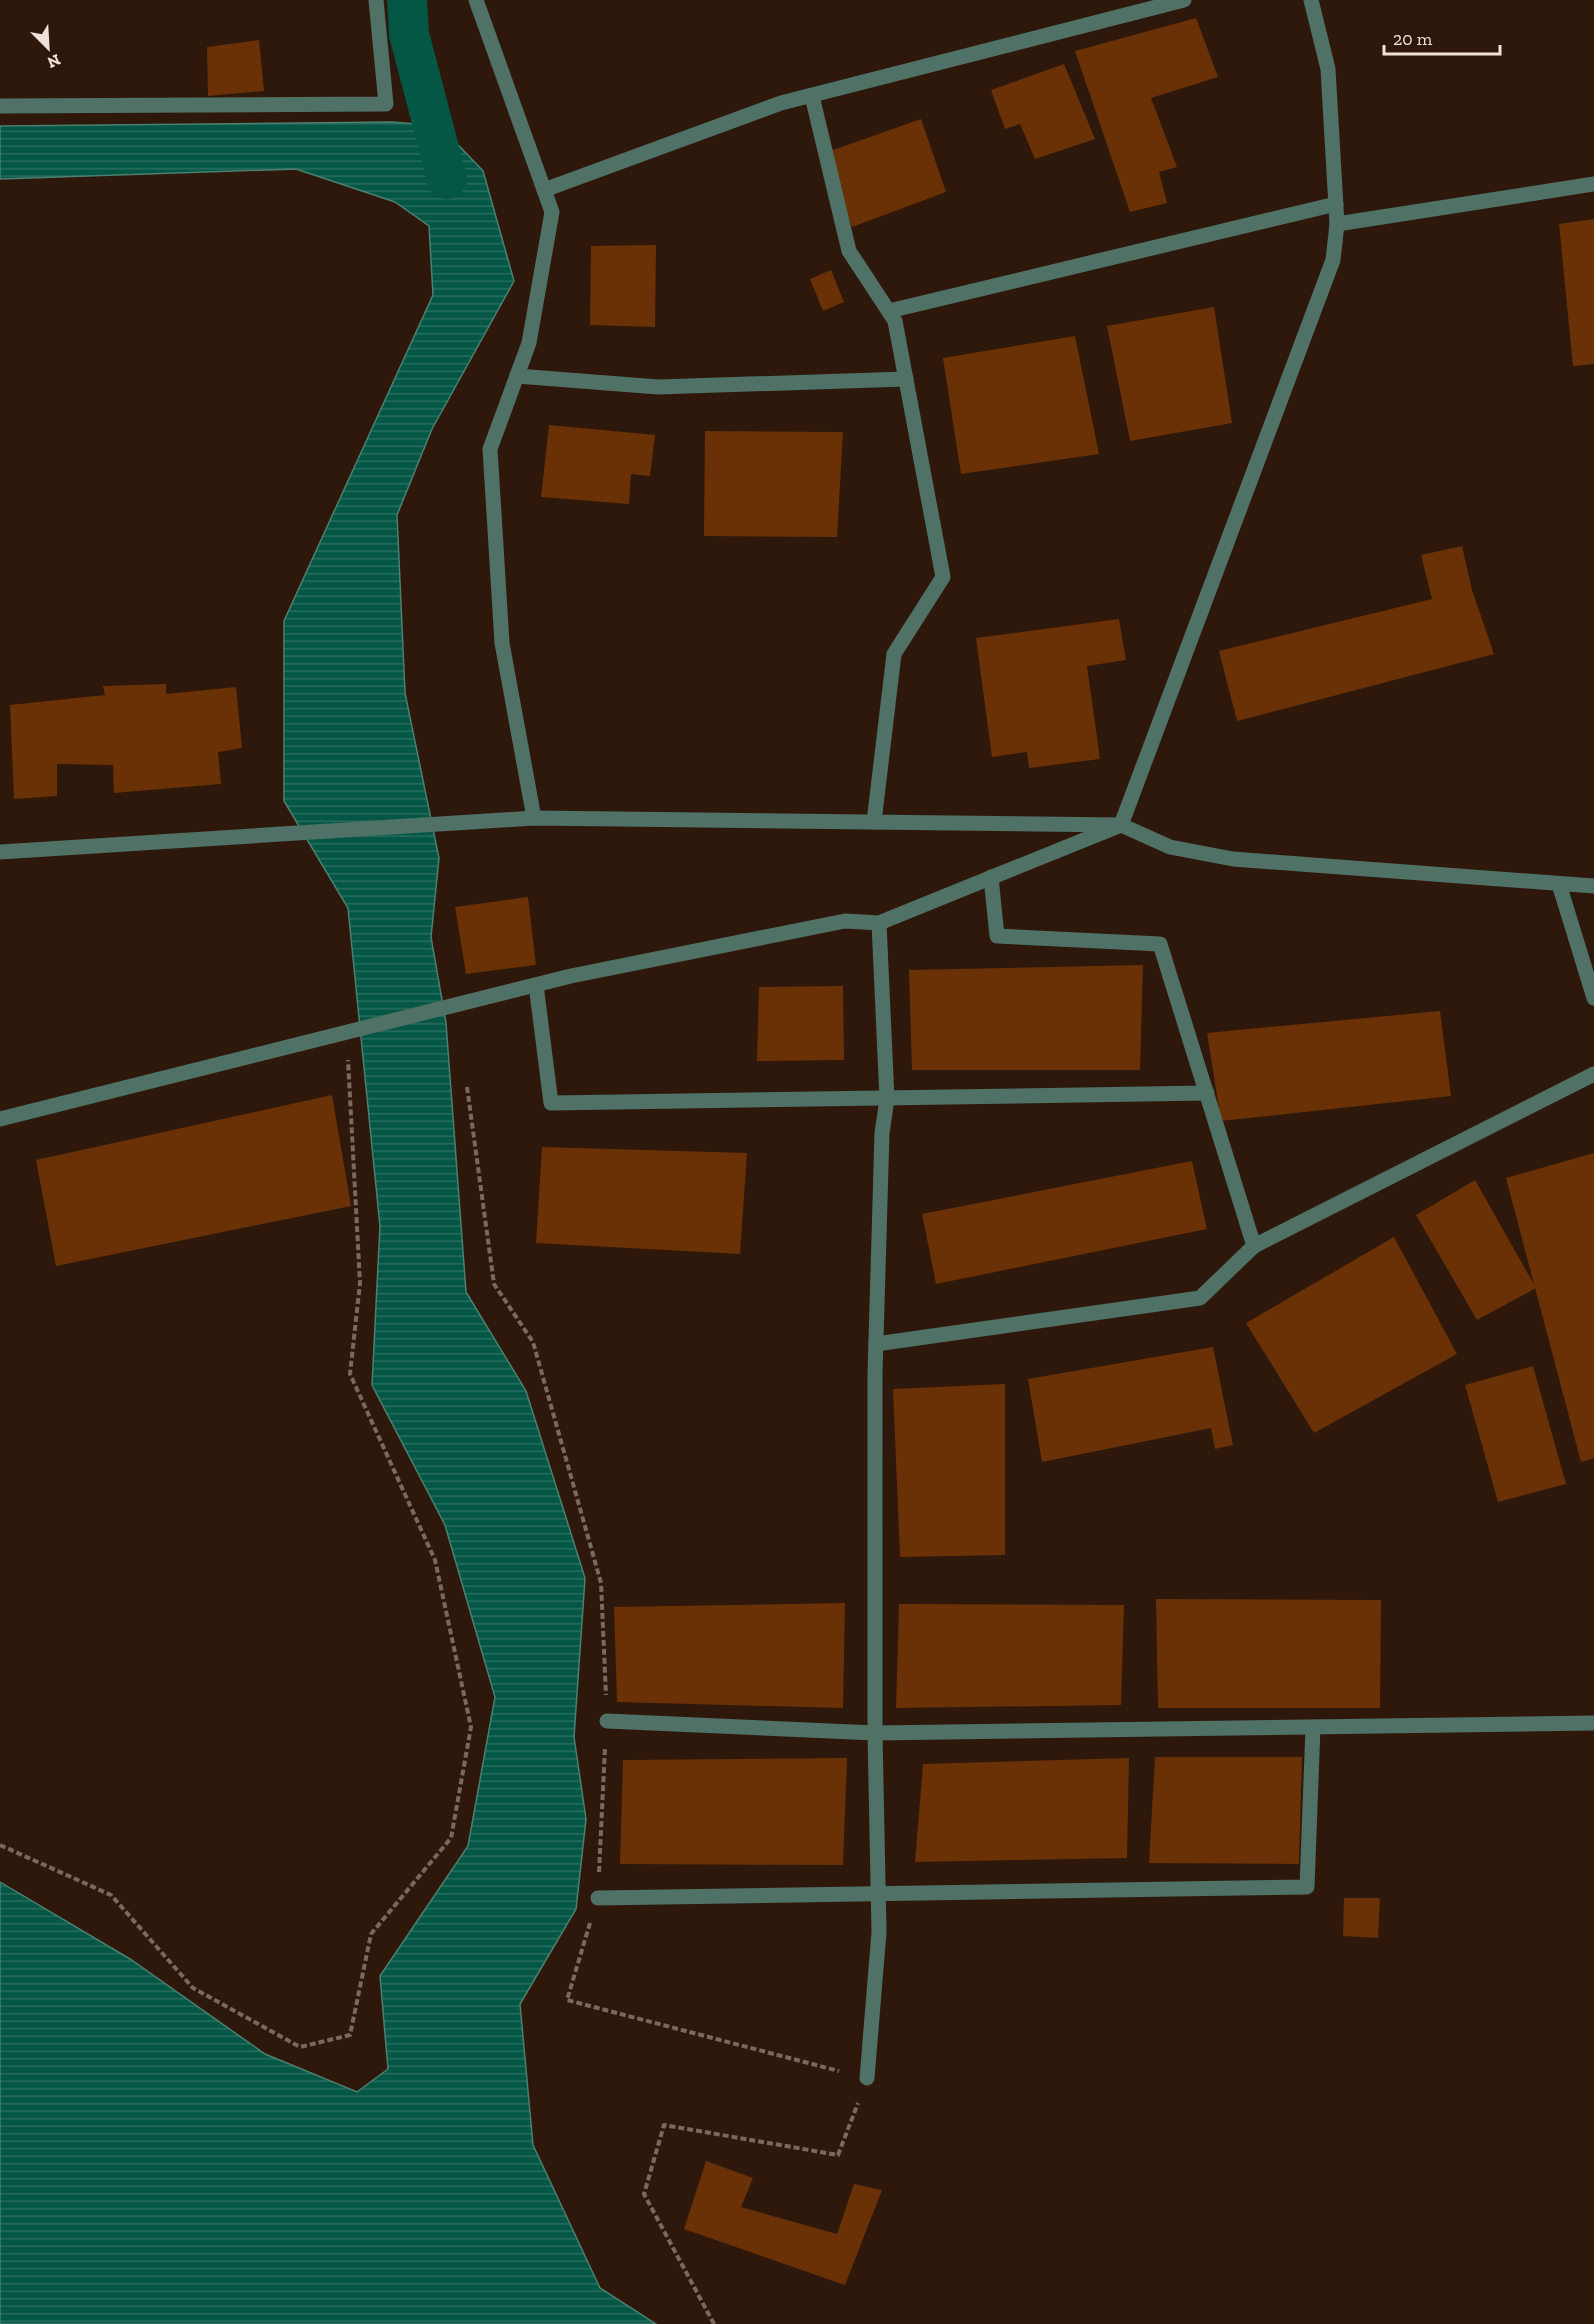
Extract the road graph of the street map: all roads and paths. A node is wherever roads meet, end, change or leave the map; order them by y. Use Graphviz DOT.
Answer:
graph roads {
  1 [pos="376,0"];
  2 [pos="476,0"];
  3 [pos="1184,0"];
  4 [pos="1311,0"];
  5 [pos="812,96"];
  6 [pos="0,106"];
  7 [pos="1594,184"];
  8 [pos="544,190"];
  9 [pos="1336,204"];
  10 [pos="1337,224"];
  11 [pos="889,311"];
  12 [pos="517,376"];
  13 [pos="906,379"];
  14 [pos="534,818"];
  15 [pos="874,822"];
  16 [pos="1121,825"];
  17 [pos="0,852"];
  18 [pos="991,877"];
  19 [pos="1560,884"];
  20 [pos="1594,886"];
  21 [pos="879,923"];
  22 [pos="536,985"];
  23 [pos="1594,998"];
  24 [pos="346,1032"];
  25 [pos="1594,1074"];
  26 [pos="467,1088"];
  27 [pos="1207,1093"];
  28 [pos="887,1099"];
  29 [pos="0,1119"];
  30 [pos="1254,1246"];
  31 [pos="876,1344"];
  32 [pos="607,1721"];
  33 [pos="1594,1723"];
  34 [pos="1313,1727"];
  35 [pos="875,1733"];
  36 [pos="0,1845"];
  37 [pos="878,1895"];
  38 [pos="598,1898"];
  39 [pos="867,2078"];
  40 [pos="714,2324"];
  1 -- 6 [label="street"];
  2 -- 8 [label="street"];
  3 -- 5 [label="street"];
  4 -- 9 [label="street"];
  5 -- 8 [label="street"];
  5 -- 11 [label="street"];
  7 -- 10 [label="street"];
  8 -- 12 [label="street"];
  9 -- 10 [label="street"];
  9 -- 11 [label="street"];
  10 -- 16 [label="street"];
  11 -- 13 [label="street"];
  12 -- 13 [label="street"];
  12 -- 14 [label="street"];
  13 -- 15 [label="street"];
  14 -- 15 [label="street"];
  14 -- 17 [label="street"];
  15 -- 16 [label="street"];
  16 -- 18 [label="street"];
  16 -- 19 [label="street"];
  18 -- 21 [label="street"];
  18 -- 27 [label="street"];
  19 -- 20 [label="street"];
  19 -- 23 [label="street"];
  21 -- 22 [label="street"];
  21 -- 28 [label="street"];
  22 -- 24 [label="street"];
  22 -- 28 [label="street"];
  24 -- 29 [label="street"];
  24 -- 36 [label="path"];
  25 -- 30 [label="street"];
  26 -- 32 [label="path"];
  27 -- 28 [label="street"];
  27 -- 30 [label="street"];
  28 -- 31 [label="street"];
  30 -- 31 [label="street"];
  31 -- 35 [label="street"];
  32 -- 35 [label="street"];
  32 -- 38 [label="path"];
  33 -- 34 [label="street"];
  34 -- 35 [label="street"];
  34 -- 37 [label="street"];
  35 -- 37 [label="street"];
  37 -- 38 [label="street"];
  37 -- 39 [label="street"];
  38 -- 39 [label="path"];
  39 -- 40 [label="path"];
}
